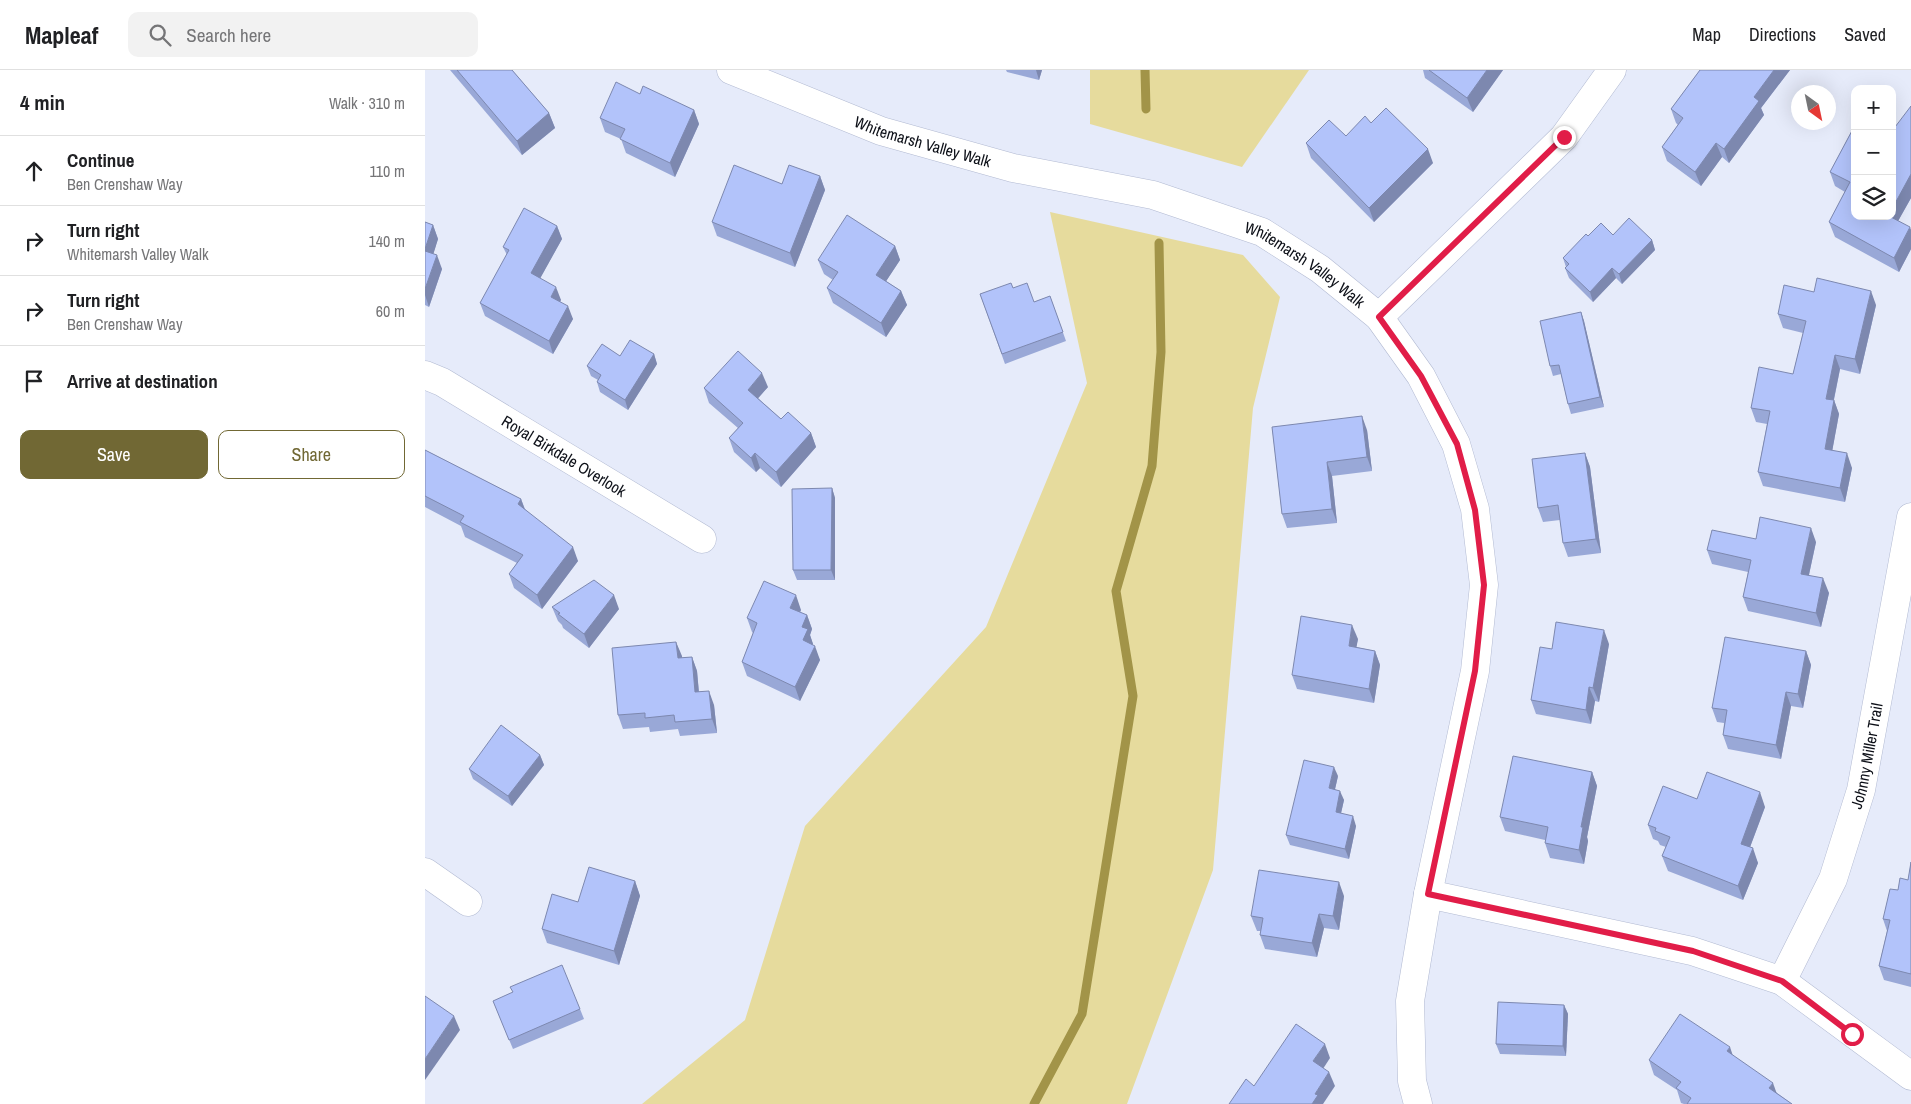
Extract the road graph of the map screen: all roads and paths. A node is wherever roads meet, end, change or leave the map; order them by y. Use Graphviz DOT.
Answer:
graph roads {
  1 [pos="731,70"];
  2 [pos="1612,70"];
  3 [pos="1379,317"];
  4 [pos="425,375"];
  5 [pos="1911,517"];
  6 [pos="702,538"];
  7 [pos="425,872"];
  8 [pos="1428,894"];
  9 [pos="468,902"];
  10 [pos="1782,981"];
  11 [pos="1911,1076"];
  12 [pos="1418,1104"];
  1 -- 3 [label="street, Whitemarsh Valley Walk"];
  2 -- 3 [label="street"];
  3 -- 8 [label="street, Whitemarsh Valley Walk"];
  4 -- 6 [label="street, Royal Birkdale Overlook"];
  5 -- 10 [label="street, Johnny Miller Trail"];
  7 -- 9 [label="street"];
  8 -- 10 [label="street"];
  8 -- 12 [label="street, Whitemarsh Valley Walk"];
  10 -- 11 [label="street"];
}
